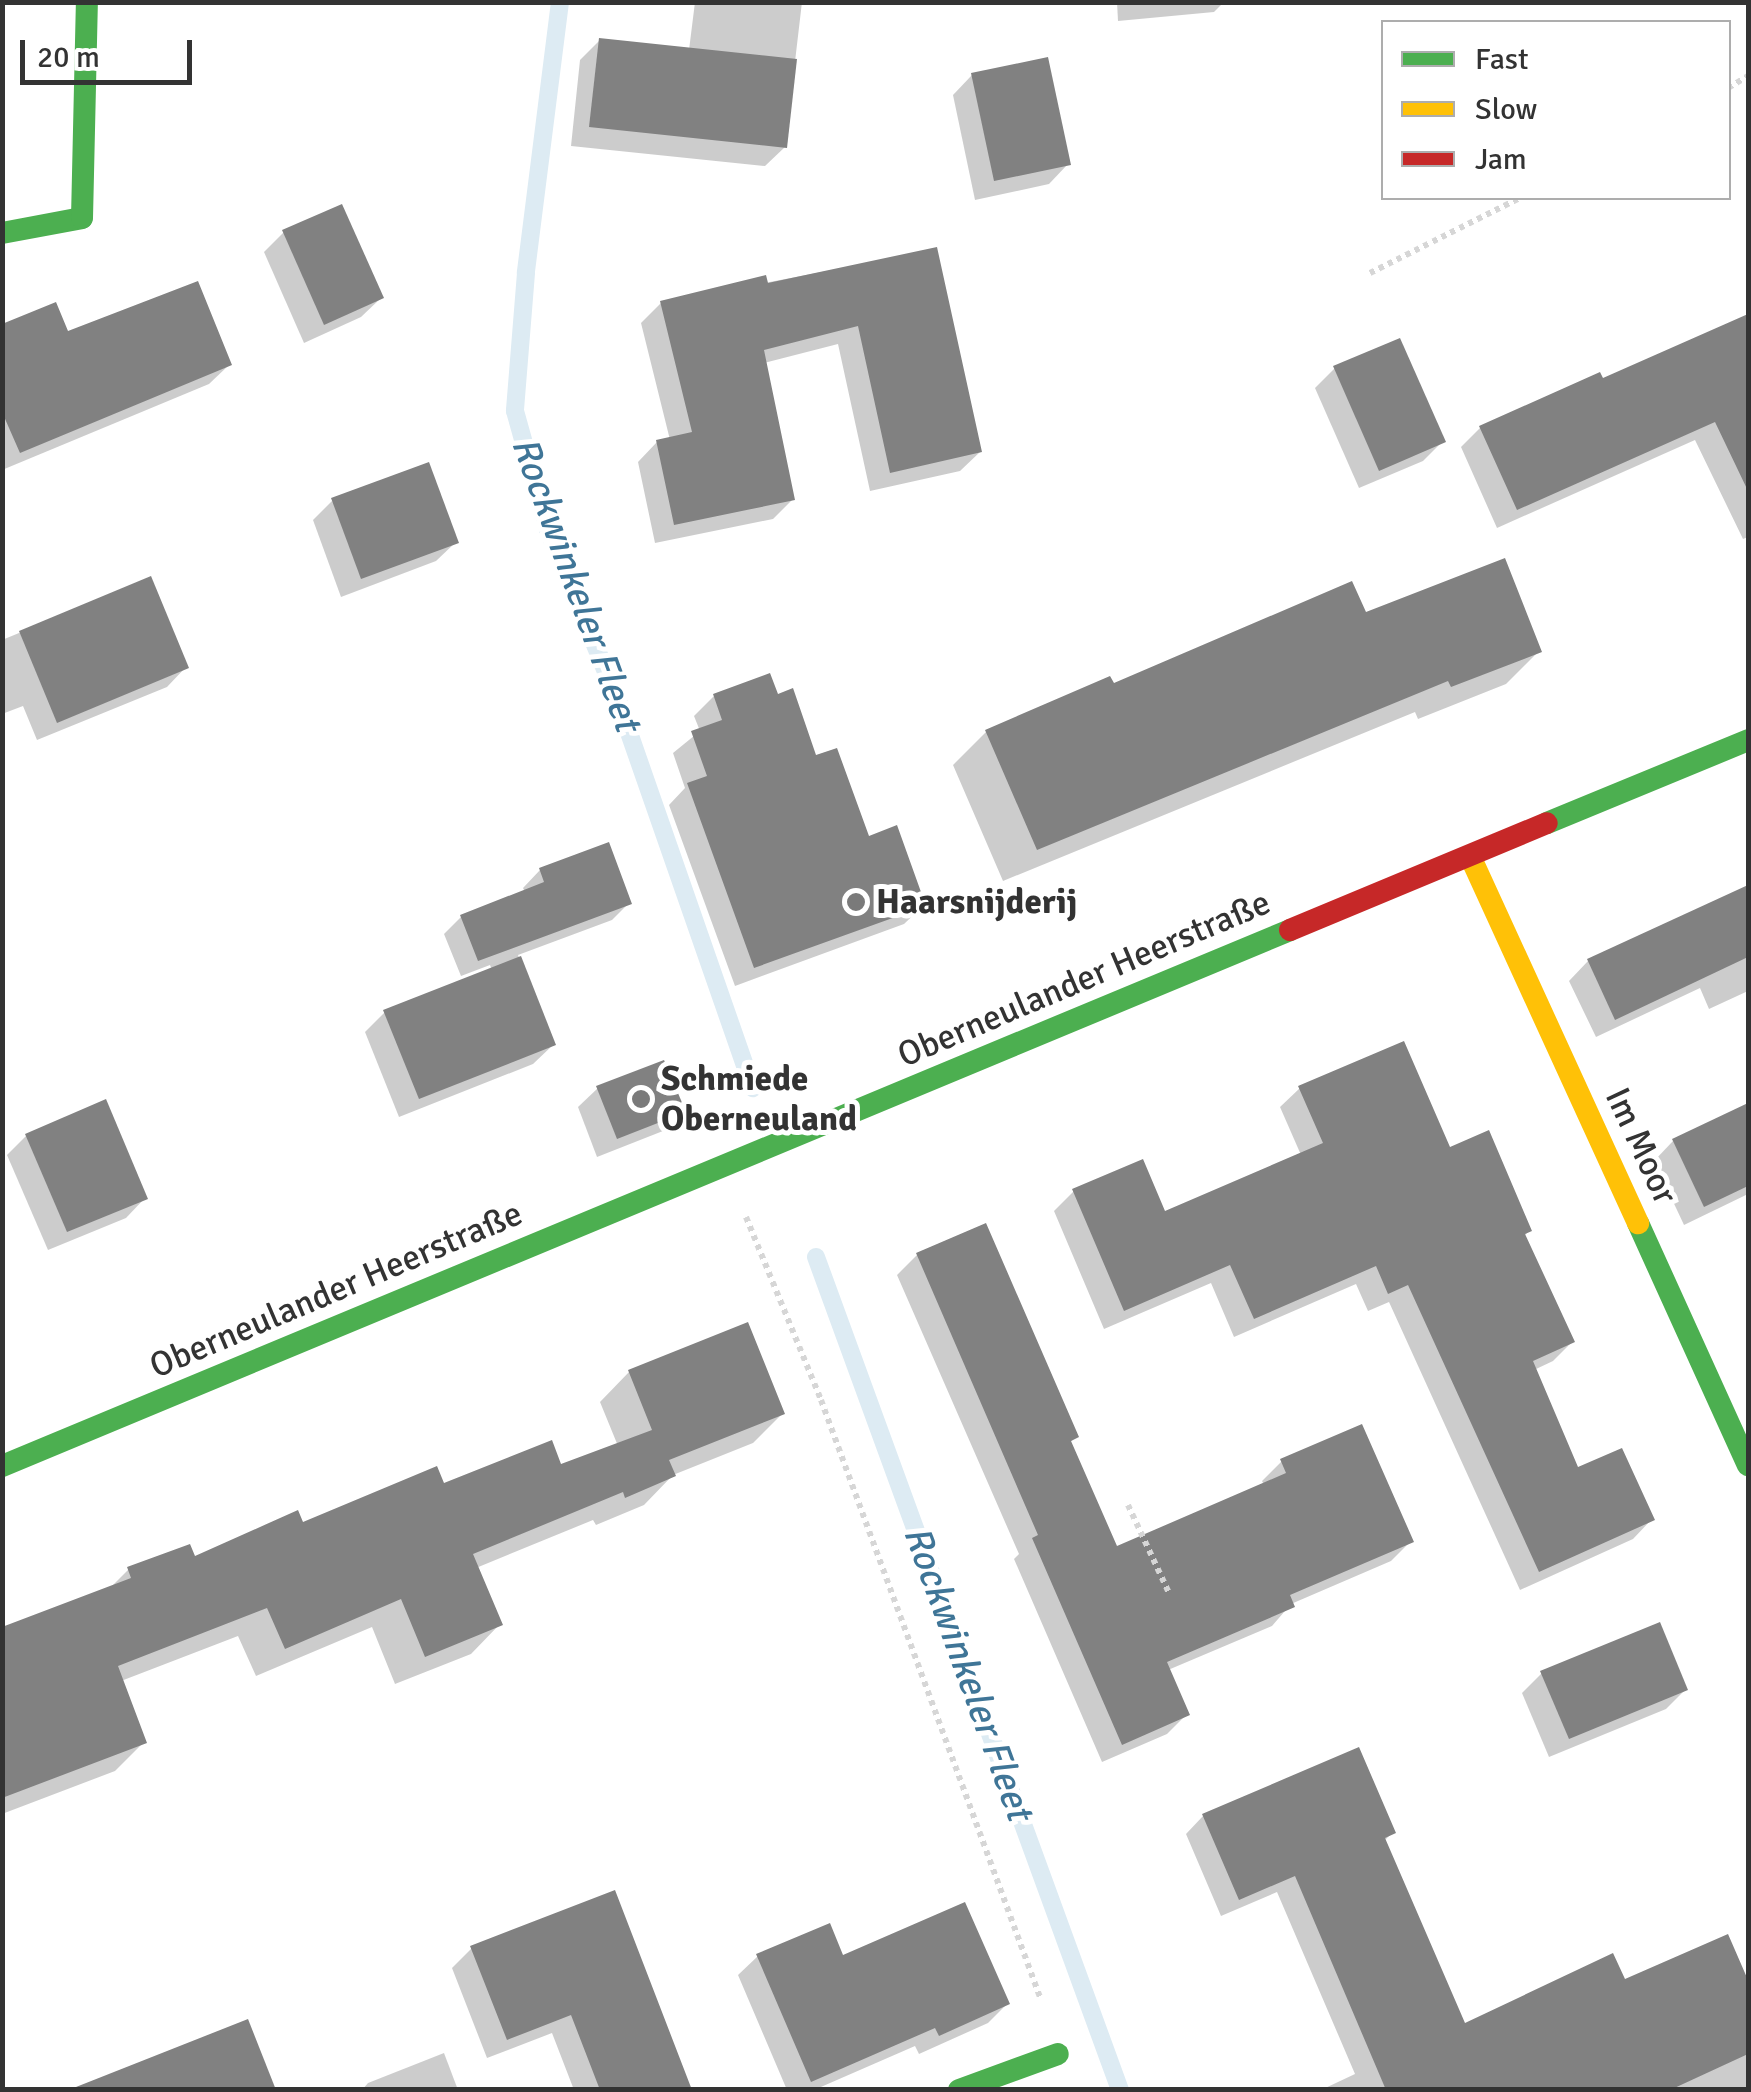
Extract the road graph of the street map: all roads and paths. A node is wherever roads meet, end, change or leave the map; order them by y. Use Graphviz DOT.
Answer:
graph roads {
  1 [pos="88,2"];
  2 [pos="1516,200"];
  3 [pos="2,232"];
  4 [pos="1370,274"];
  5 [pos="1748,740"];
  6 [pos="1470,856"];
  7 [pos="725,1166"];
  8 [pos="1748,1465"];
  9 [pos="2,1466"];
  10 [pos="1128,1505"];
  11 [pos="1168,1593"];
  12 [pos="1058,2054"];
  13 [pos="960,2090"];
  1 -- 3 [label="street"];
  2 -- 4 [label="path"];
  5 -- 6 [label="street, Oberneulander Heerstraße"];
  6 -- 7 [label="street, Oberneulander Heerstraße"];
  6 -- 8 [label="street, Im Moor"];
  7 -- 9 [label="street, Oberneulander Heerstraße"];
  7 -- 12 [label="path"];
  10 -- 11 [label="path"];
  12 -- 13 [label="street"];
}
